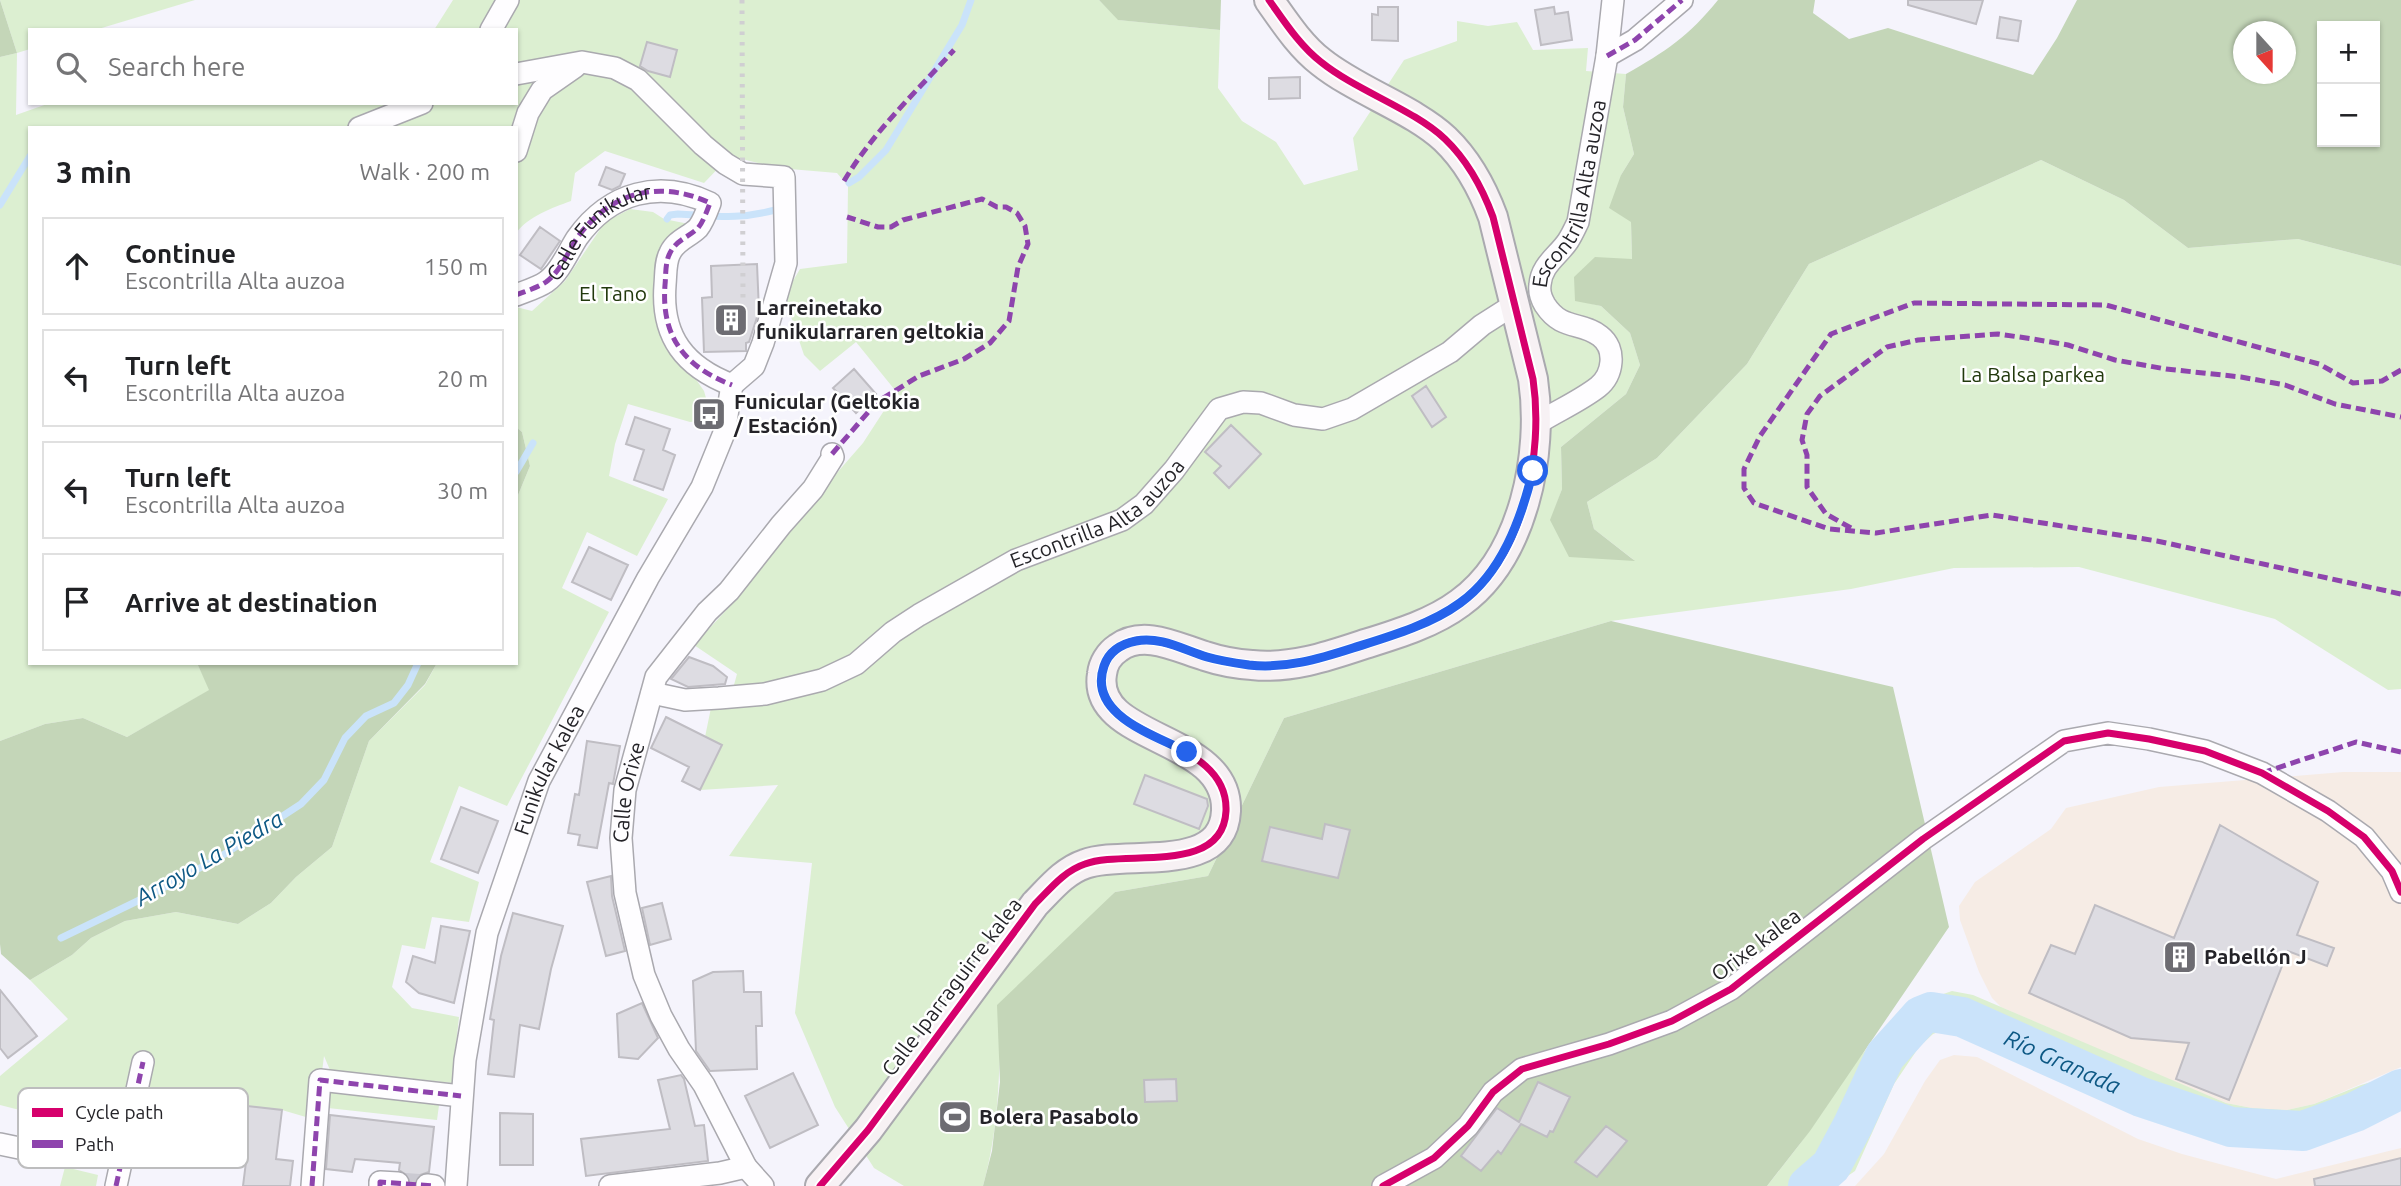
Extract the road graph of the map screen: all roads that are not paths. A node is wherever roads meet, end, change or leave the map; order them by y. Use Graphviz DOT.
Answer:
graph roads {
  1 [pos="508,0"];
  2 [pos="1269,0"];
  3 [pos="1613,0"];
  4 [pos="1682,0"];
  5 [pos="492,28"];
  6 [pos="1606,56"];
  7 [pos="582,62"];
  8 [pos="518,74"];
  9 [pos="417,105"];
  10 [pos="364,126"];
  11 [pos="518,145"];
  12 [pos="518,294"];
  13 [pos="1515,304"];
  14 [pos="732,385"];
  15 [pos="1538,423"];
  16 [pos="832,454"];
  17 [pos="652,693"];
  18 [pos="1198,760"];
  19 [pos="2401,892"];
  20 [pos="144,1062"];
  21 [pos="138,1088"];
  22 [pos="461,1096"];
  23 [pos="0,1144"];
  24 [pos="18,1148"];
  25 [pos="746,1167"];
  26 [pos="120,1168"];
  27 [pos="116,1186"];
  28 [pos="312,1186"];
  29 [pos="456,1186"];
  30 [pos="610,1186"];
  31 [pos="763,1186"];
  32 [pos="820,1186"];
  33 [pos="1383,1186"];
  1 -- 5 [label="street"];
  2 -- 13 [label="street, Escontrilla Alta auzoa"];
  3 -- 6 [label="street, Escontrilla Alta auzoa"];
  4 -- 6 [label="street"];
  6 -- 15 [label="street, Escontrilla Alta auzoa"];
  7 -- 8 [label="street"];
  7 -- 11 [label="street"];
  7 -- 14 [label="street"];
  9 -- 10 [label="street"];
  12 -- 14 [label="street, Calle Funikular"];
  13 -- 15 [label="street, Escontrilla Alta auzoa"];
  13 -- 17 [label="street, Escontrilla Alta auzoa"];
  14 -- 22 [label="street, Funikular kalea"];
  15 -- 18 [label="street, Escontrilla Alta auzoa"];
  16 -- 17 [label="street, Calle Orixe"];
  17 -- 25 [label="street, Calle Orixe"];
  18 -- 32 [label="street, Calle Iparraguirre kalea"];
  19 -- 33 [label="street, Orixe kalea"];
  20 -- 21 [label="street"];
  22 -- 28 [label="street"];
  22 -- 29 [label="street, Funikular kalea"];
  23 -- 24 [label="street"];
  25 -- 30 [label="street"];
  25 -- 31 [label="street"];
  26 -- 27 [label="street"];
}
